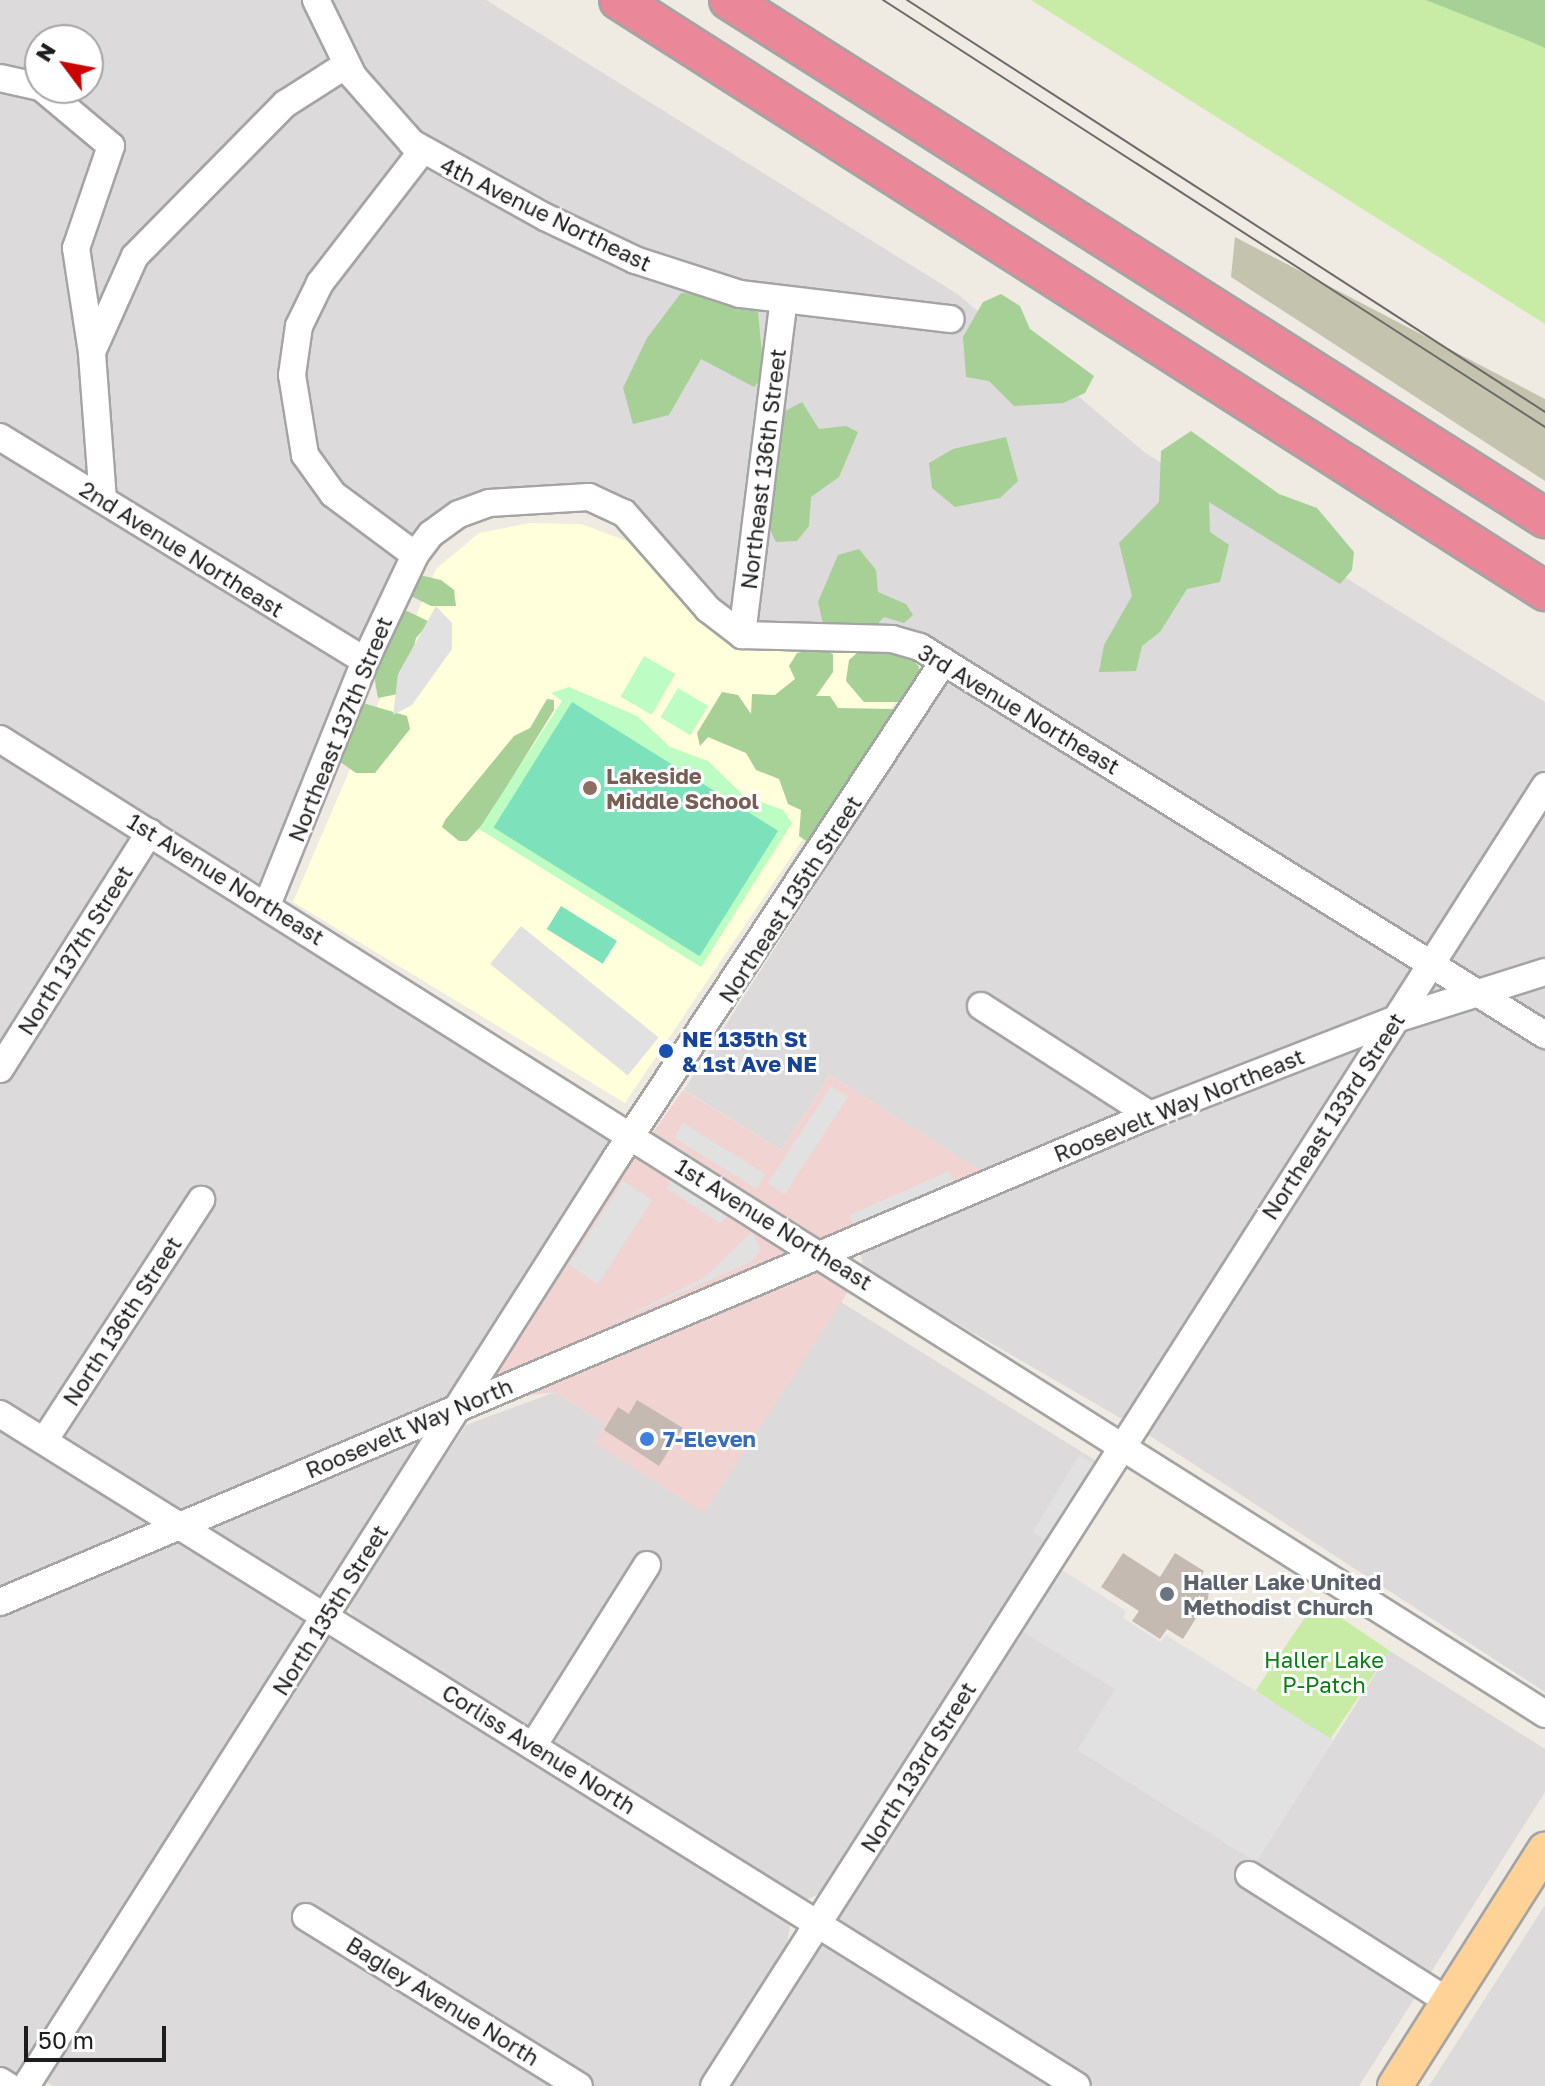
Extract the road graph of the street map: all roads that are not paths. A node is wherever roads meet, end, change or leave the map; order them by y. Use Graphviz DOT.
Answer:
graph roads {
  1 [pos="316,0"];
  2 [pos="619,0"];
  3 [pos="729,0"];
  4 [pos="346,65"];
  5 [pos="0,78"];
  6 [pos="24,83"];
  7 [pos="61,104"];
  8 [pos="422,151"];
  9 [pos="783,304"];
  10 [pos="951,319"];
  11 [pos="92,352"];
  12 [pos="0,437"];
  13 [pos="103,500"];
  14 [pos="1545,518"];
  15 [pos="415,555"];
  16 [pos="1545,591"];
  17 [pos="742,635"];
  18 [pos="365,661"];
  19 [pos="944,661"];
  20 [pos="0,739"];
  21 [pos="1545,786"];
  22 [pos="150,832"];
  23 [pos="267,905"];
  24 [pos="1429,965"];
  25 [pos="1545,972"];
  26 [pos="1474,992"];
  27 [pos="981,1006"];
  28 [pos="1396,1019"];
  29 [pos="1545,1035"];
  30 [pos="0,1069"];
  31 [pos="1150,1115"];
  32 [pos="633,1135"];
  33 [pos="201,1200"];
  34 [pos="819,1254"];
  35 [pos="459,1405"];
  36 [pos="0,1414"];
  37 [pos="44,1441"];
  38 [pos="1119,1445"];
  39 [pos="184,1525"];
  40 [pos="647,1565"];
  41 [pos="0,1602"];
  42 [pos="327,1616"];
  43 [pos="1545,1714"];
  44 [pos="533,1746"];
  45 [pos="1545,1850"];
  46 [pos="1249,1875"];
  47 [pos="306,1917"];
  48 [pos="819,1925"];
  49 [pos="1449,2002"];
  50 [pos="0,2081"];
  51 [pos="8,2086"];
  52 [pos="26,2086"];
  53 [pos="579,2086"];
  54 [pos="714,2086"];
  55 [pos="1077,2086"];
  56 [pos="1395,2086"];
  1 -- 4 [label="street, 4th Avenue Northeast"];
  2 -- 16 [label="highway"];
  3 -- 14 [label="highway"];
  4 -- 8 [label="street, 4th Avenue Northeast"];
  4 -- 11 [label="street"];
  5 -- 6 [label="street"];
  7 -- 11 [label="street"];
  8 -- 9 [label="street, 4th Avenue Northeast"];
  8 -- 15 [label="street"];
  9 -- 10 [label="street, 4th Avenue Northeast"];
  9 -- 17 [label="street, Northeast 136th Street"];
  11 -- 13 [label="street"];
  12 -- 13 [label="street, 2nd Avenue Northeast"];
  13 -- 18 [label="street, 2nd Avenue Northeast"];
  15 -- 17 [label="street"];
  15 -- 18 [label="street, Northeast 137th Street"];
  17 -- 19 [label="street, 3rd Avenue Northeast"];
  18 -- 23 [label="street, Northeast 137th Street"];
  19 -- 24 [label="street, 3rd Avenue Northeast"];
  19 -- 32 [label="street, Northeast 135th Street"];
  20 -- 22 [label="street, 1st Avenue Northeast"];
  21 -- 24 [label="street, Northeast 133rd Street"];
  22 -- 23 [label="street, 1st Avenue Northeast"];
  22 -- 30 [label="street, North 137th Street"];
  23 -- 32 [label="street, 1st Avenue Northeast"];
  24 -- 26 [label="street, 3rd Avenue Northeast"];
  24 -- 28 [label="street, Northeast 133rd Street"];
  25 -- 26 [label="street, Roosevelt Way Northeast"];
  26 -- 28 [label="street, Roosevelt Way Northeast"];
  26 -- 29 [label="street, 3rd Avenue Northeast"];
  27 -- 31 [label="street"];
  28 -- 31 [label="street, Roosevelt Way Northeast"];
  28 -- 38 [label="street, Northeast 133rd Street"];
  31 -- 34 [label="street, Roosevelt Way Northeast"];
  32 -- 34 [label="street, 1st Avenue Northeast"];
  32 -- 35 [label="street, North 135th Street"];
  33 -- 37 [label="street, North 136th Street"];
  34 -- 35 [label="street, Roosevelt Way North"];
  34 -- 38 [label="street, 1st Avenue Northeast"];
  35 -- 39 [label="street, Roosevelt Way North"];
  35 -- 42 [label="street, North 135th Street"];
  36 -- 37 [label="street, Corliss Avenue North"];
  37 -- 39 [label="street, Corliss Avenue North"];
  38 -- 43 [label="street, 1st Avenue Northeast"];
  38 -- 48 [label="street, North 133rd Street"];
  39 -- 41 [label="street, Roosevelt Way North"];
  39 -- 42 [label="street, Corliss Avenue North"];
  40 -- 44 [label="street"];
  42 -- 44 [label="street, Corliss Avenue North"];
  42 -- 52 [label="street, North 135th Street"];
  44 -- 48 [label="street, Corliss Avenue North"];
  45 -- 49 [label="main road"];
  46 -- 49 [label="street"];
  47 -- 53 [label="street, Bagley Avenue North"];
  48 -- 54 [label="street, North 133rd Street"];
  48 -- 55 [label="street, Corliss Avenue North"];
  49 -- 56 [label="main road"];
  50 -- 51 [label="street"];
}
